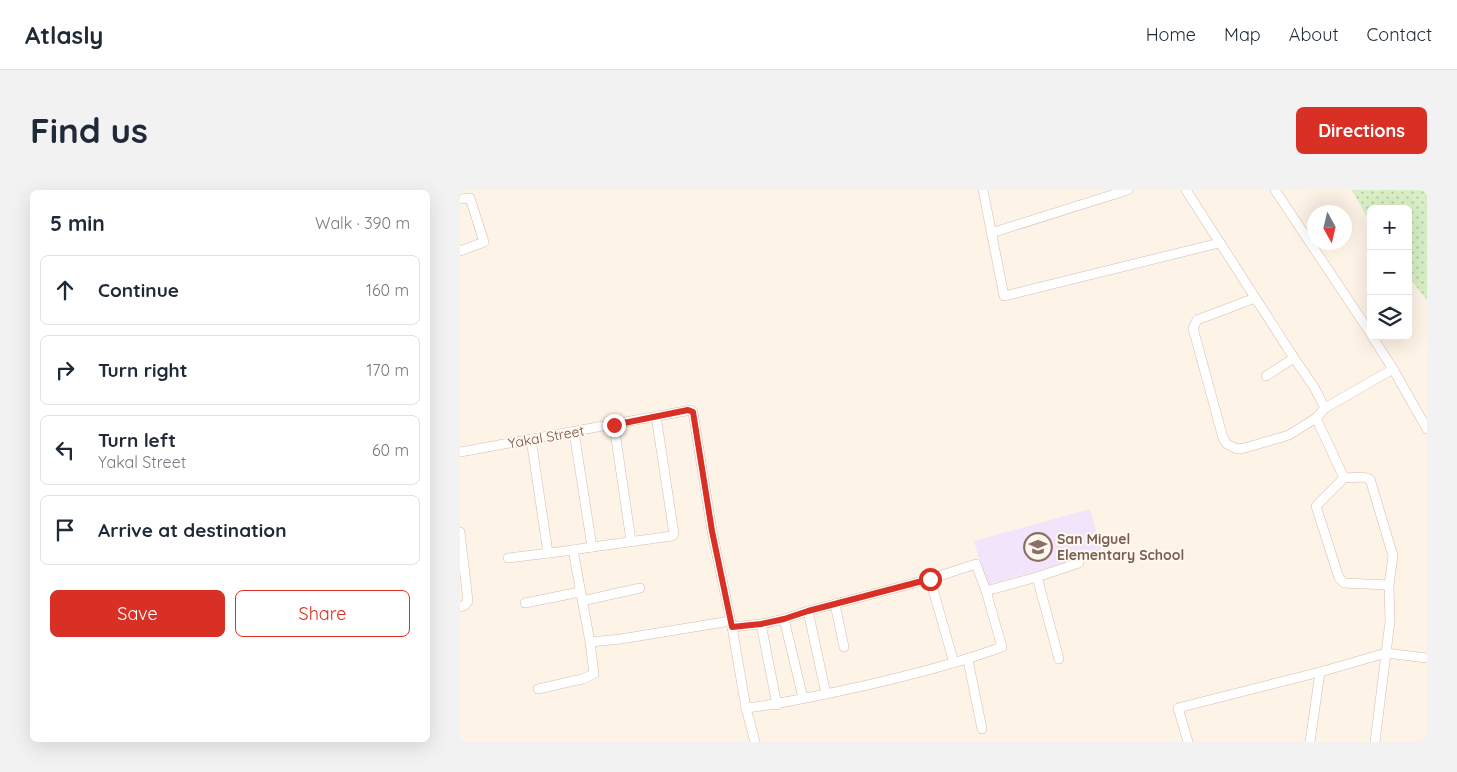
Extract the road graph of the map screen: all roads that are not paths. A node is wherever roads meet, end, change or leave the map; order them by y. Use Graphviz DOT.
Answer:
graph roads {
  1 [pos="983,190"];
  2 [pos="1128,190"];
  3 [pos="1186,190"];
  4 [pos="1275,190"];
  5 [pos="460,199"];
  6 [pos="991,233"];
  7 [pos="1219,243"];
  8 [pos="460,251"];
  9 [pos="1255,298"];
  10 [pos="1367,329"];
  11 [pos="1374,340"];
  12 [pos="1294,358"];
  13 [pos="1393,369"];
  14 [pos="1266,376"];
  15 [pos="1325,408"];
  16 [pos="656,416"];
  17 [pos="1316,418"];
  18 [pos="614,425"];
  19 [pos="1427,429"];
  20 [pos="574,432"];
  21 [pos="531,438"];
  22 [pos="460,452"];
  23 [pos="1344,478"];
  24 [pos="460,532"];
  25 [pos="631,541"];
  26 [pos="592,547"];
  27 [pos="573,550"];
  28 [pos="548,553"];
  29 [pos="508,558"];
  30 [pos="1079,563"];
  31 [pos="1037,577"];
  32 [pos="930,579"];
  33 [pos="1389,585"];
  34 [pos="640,588"];
  35 [pos="986,591"];
  36 [pos="581,596"];
  37 [pos="525,602"];
  38 [pos="835,604"];
  39 [pos="460,607"];
  40 [pos="808,611"];
  41 [pos="784,619"];
  42 [pos="731,624"];
  43 [pos="761,624"];
  44 [pos="590,642"];
  45 [pos="844,647"];
  46 [pos="1386,652"];
  47 [pos="1427,658"];
  48 [pos="968,660"];
  49 [pos="1058,660"];
  50 [pos="954,663"];
  51 [pos="1320,672"];
  52 [pos="538,689"];
  53 [pos="826,694"];
  54 [pos="803,698"];
  55 [pos="777,705"];
  56 [pos="746,708"];
  57 [pos="982,729"];
  58 [pos="755,742"];
  59 [pos="1188,742"];
  60 [pos="1310,742"];
  61 [pos="1375,742"];
  1 -- 6 [label="street"];
  2 -- 6 [label="street"];
  3 -- 7 [label="street"];
  4 -- 10 [label="street"];
  5 -- 8 [label="street"];
  6 -- 7 [label="street"];
  7 -- 9 [label="street"];
  9 -- 12 [label="street"];
  9 -- 17 [label="street"];
  11 -- 13 [label="street"];
  12 -- 14 [label="street"];
  12 -- 15 [label="street"];
  13 -- 15 [label="street"];
  13 -- 19 [label="street"];
  15 -- 17 [label="street"];
  16 -- 18 [label="street, Yakal Street"];
  16 -- 25 [label="street"];
  16 -- 42 [label="street, Yakal Street"];
  17 -- 23 [label="street"];
  18 -- 20 [label="street, Yakal Street"];
  18 -- 25 [label="street"];
  20 -- 21 [label="street, Yakal Street"];
  20 -- 26 [label="street"];
  21 -- 22 [label="street, Yakal Street"];
  21 -- 28 [label="street"];
  23 -- 33 [label="street"];
  23 -- 33 [label="street"];
  24 -- 39 [label="street"];
  25 -- 26 [label="street"];
  26 -- 27 [label="street"];
  27 -- 28 [label="street"];
  27 -- 36 [label="street"];
  28 -- 29 [label="street"];
  30 -- 31 [label="street"];
  31 -- 35 [label="street"];
  31 -- 49 [label="street"];
  32 -- 35 [label="street"];
  32 -- 38 [label="street"];
  32 -- 50 [label="street"];
  33 -- 46 [label="street"];
  34 -- 36 [label="street"];
  35 -- 48 [label="street"];
  36 -- 37 [label="street"];
  36 -- 44 [label="street"];
  38 -- 40 [label="street"];
  38 -- 45 [label="street"];
  40 -- 41 [label="street"];
  40 -- 53 [label="street"];
  41 -- 43 [label="street"];
  41 -- 54 [label="street"];
  42 -- 43 [label="street"];
  42 -- 44 [label="street"];
  42 -- 56 [label="street"];
  43 -- 55 [label="street"];
  44 -- 52 [label="street"];
  46 -- 47 [label="street"];
  46 -- 51 [label="street"];
  46 -- 61 [label="street"];
  48 -- 50 [label="street"];
  48 -- 57 [label="street"];
  50 -- 53 [label="street"];
  51 -- 59 [label="street"];
  51 -- 60 [label="street"];
  53 -- 54 [label="street"];
  54 -- 55 [label="street"];
  55 -- 56 [label="street"];
  56 -- 58 [label="street"];
}
